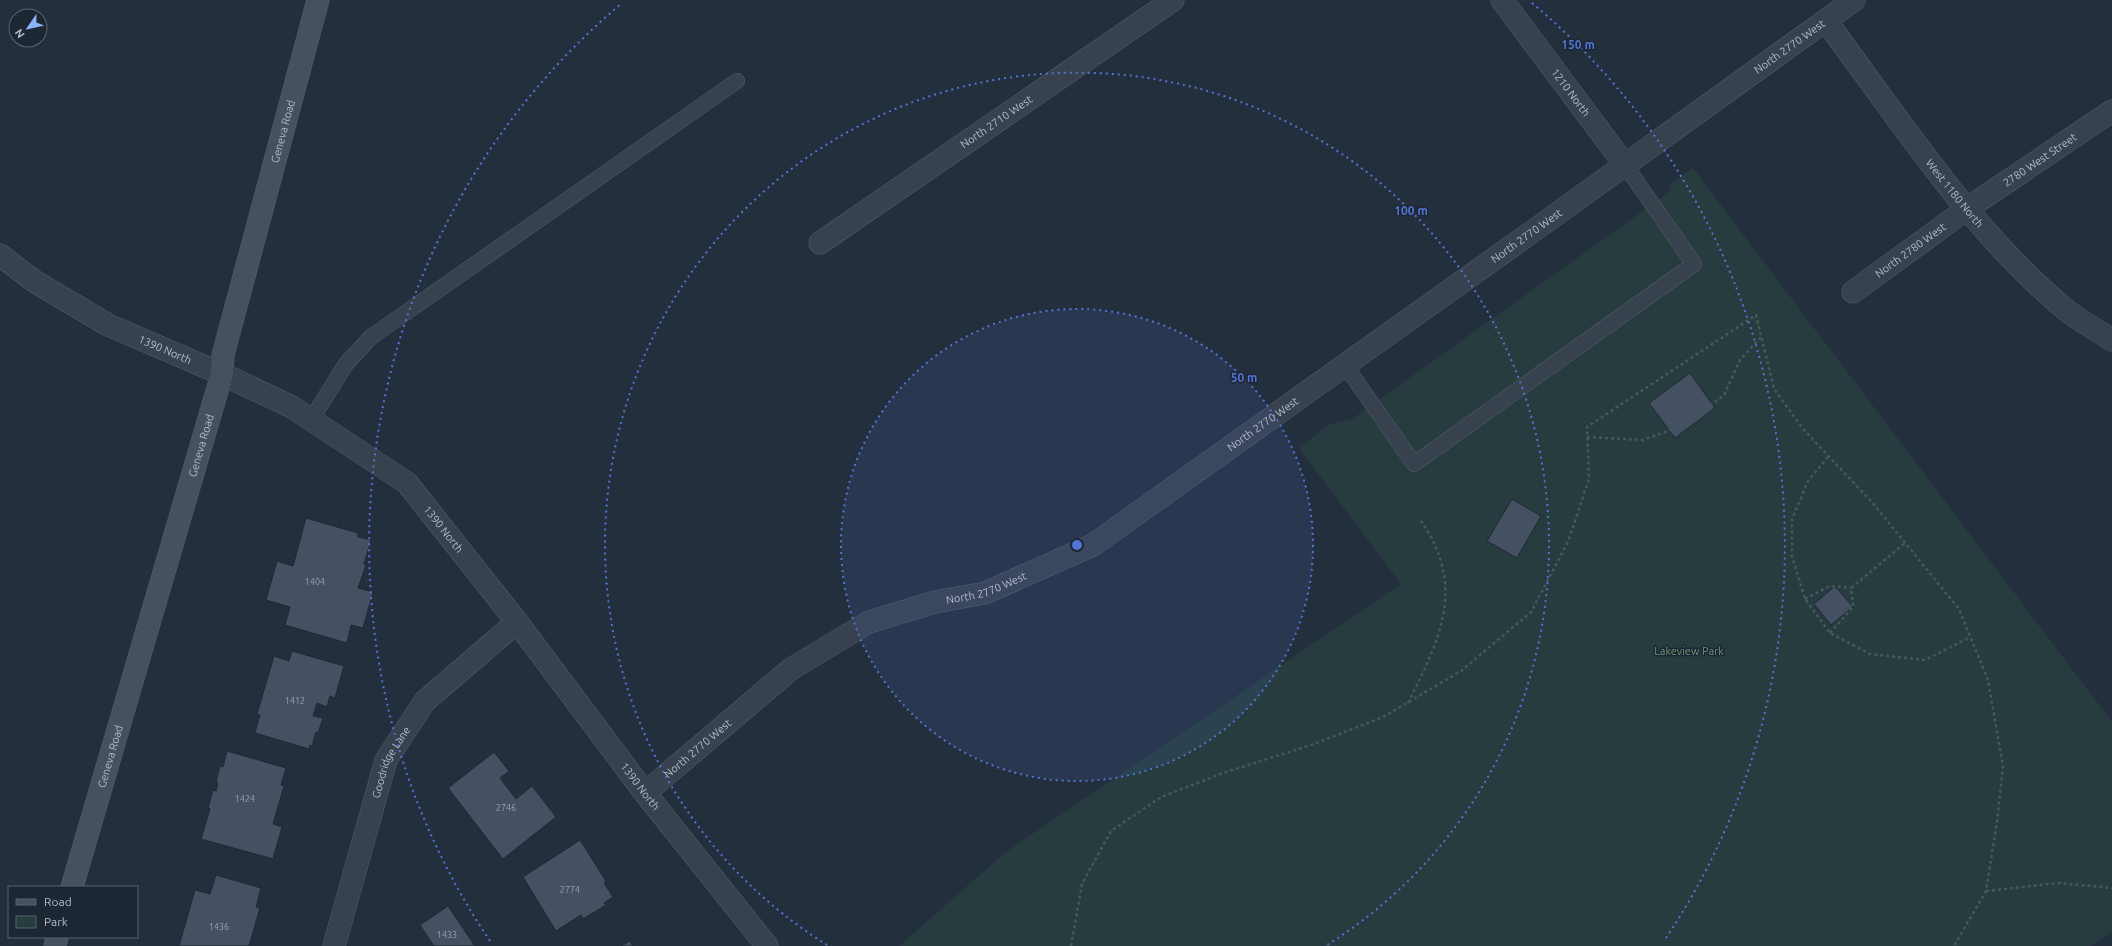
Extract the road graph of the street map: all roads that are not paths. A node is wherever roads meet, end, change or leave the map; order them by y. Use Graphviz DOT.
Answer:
graph roads {
  1 [pos="318,0"];
  2 [pos="1173,0"];
  3 [pos="1502,0"];
  4 [pos="1854,0"];
  5 [pos="1826,21"];
  6 [pos="737,81"];
  7 [pos="2112,111"];
  8 [pos="1625,165"];
  9 [pos="1968,208"];
  10 [pos="820,243"];
  11 [pos="0,255"];
  12 [pos="1853,292"];
  13 [pos="2112,340"];
  14 [pos="1346,365"];
  15 [pos="222,374"];
  16 [pos="312,420"];
  17 [pos="517,622"];
  18 [pos="645,792"];
  19 [pos="72,886"];
  20 [pos="334,946"];
  21 [pos="767,946"];
  1 -- 15 [label="main road, Geneva Road"];
  2 -- 10 [label="street, North 2710 West"];
  3 -- 8 [label="street, 1210 North"];
  4 -- 5 [label="street, North 2770 West"];
  5 -- 8 [label="street, North 2770 West"];
  5 -- 9 [label="street, West 1180 North"];
  6 -- 16 [label="lane"];
  7 -- 9 [label="street, 2780 West Street"];
  8 -- 14 [label="street, North 2770 West"];
  8 -- 14 [label="lane"];
  9 -- 12 [label="street, North 2780 West"];
  9 -- 13 [label="street, West 1180 North"];
  11 -- 15 [label="street, 1390 North"];
  14 -- 18 [label="street, North 2770 West"];
  15 -- 16 [label="street, 1390 North"];
  15 -- 19 [label="main road, Geneva Road"];
  16 -- 17 [label="street, 1390 North"];
  17 -- 18 [label="street, 1390 North"];
  17 -- 20 [label="street, Goodridge Lane"];
  18 -- 21 [label="street, 1390 North"];
}
